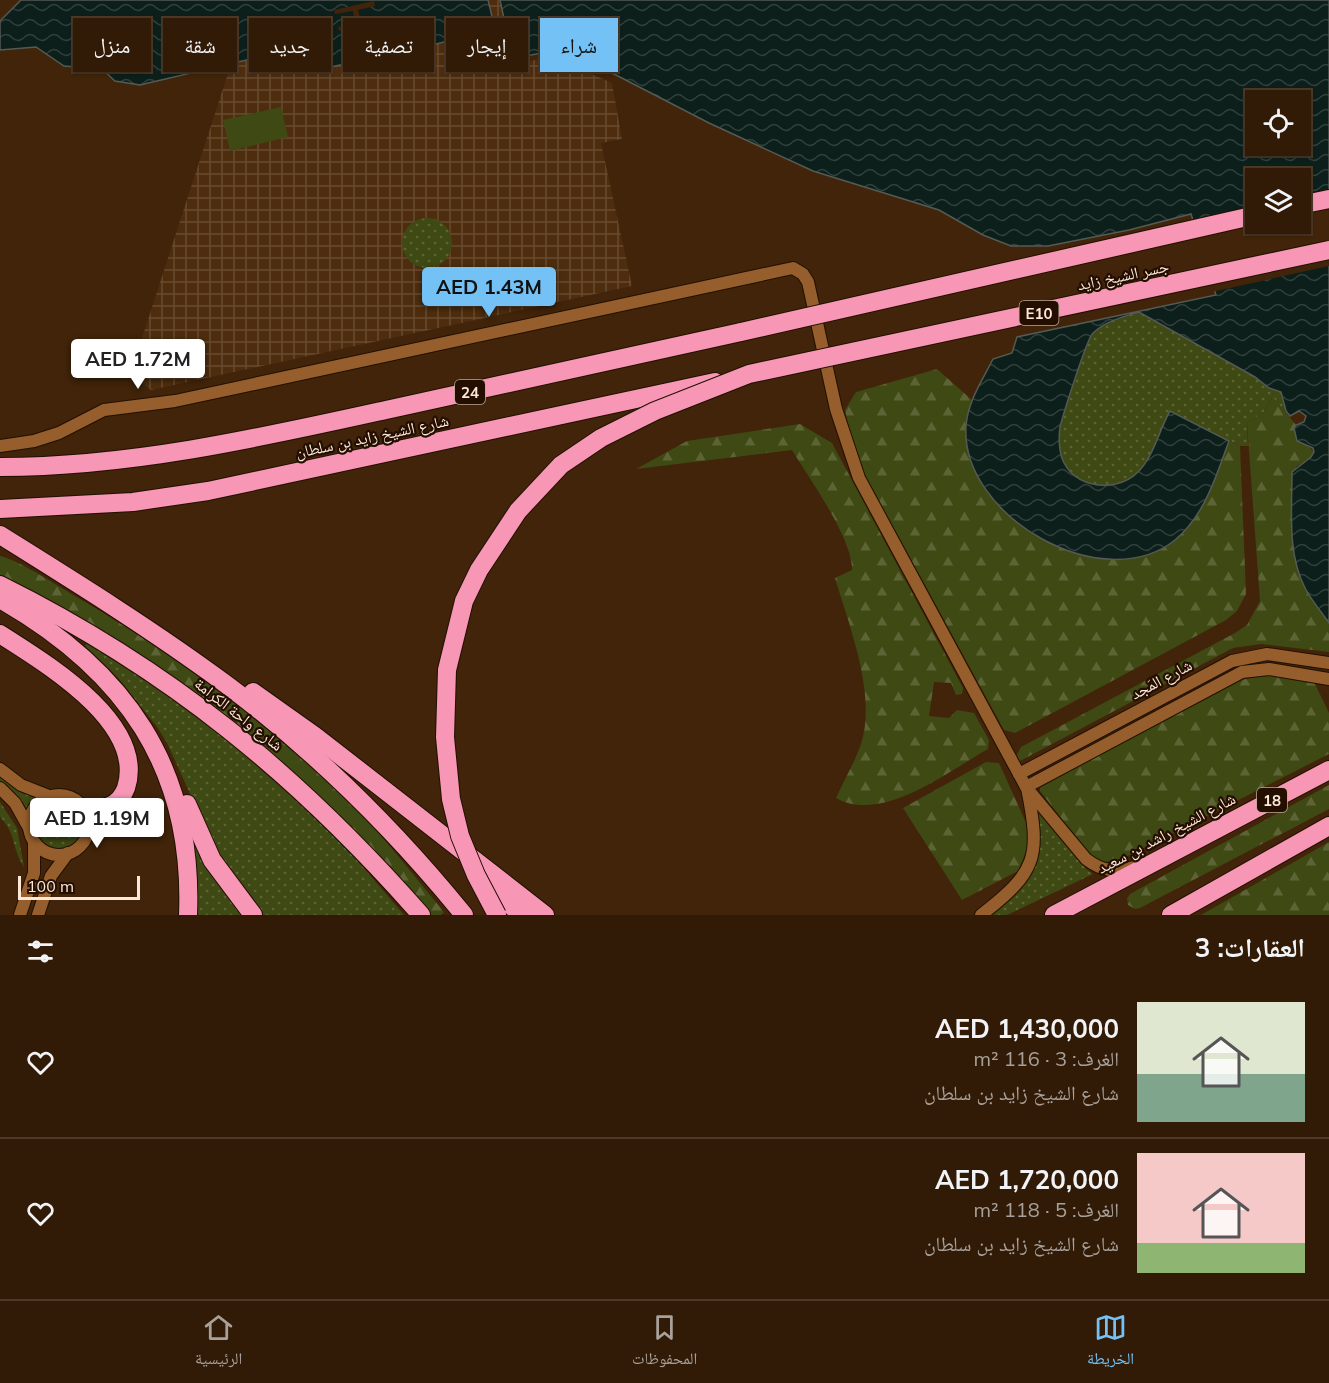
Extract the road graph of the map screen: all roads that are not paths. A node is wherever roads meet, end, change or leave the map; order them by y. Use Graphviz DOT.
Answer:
graph roads {
  1 [pos="1329,199"];
  2 [pos="1311,203"];
  3 [pos="1245,217"];
  4 [pos="1329,250"];
  5 [pos="741,332"];
  6 [pos="749,374"];
  7 [pos="0,446"];
  8 [pos="0,467"];
  9 [pos="0,509"];
  10 [pos="0,535"];
  11 [pos="0,585"];
  12 [pos="0,599"];
  13 [pos="119,610"];
  14 [pos="0,634"];
  15 [pos="1329,663"];
  16 [pos="1329,679"];
  17 [pos="126,701"];
  18 [pos="0,769"];
  19 [pos="1329,770"];
  20 [pos="1019,774"];
  21 [pos="1026,787"];
  22 [pos="0,788"];
  23 [pos="171,789"];
  24 [pos="49,796"];
  25 [pos="399,802"];
  26 [pos="85,809"];
  27 [pos="1329,826"];
  28 [pos="29,828"];
  29 [pos="34,842"];
  30 [pos="69,853"];
  31 [pos="1155,861"];
  32 [pos="1118,880"];
  33 [pos="20,915"];
  34 [pos="38,915"];
  35 [pos="176,915"];
  36 [pos="188,915"];
  37 [pos="253,915"];
  38 [pos="421,915"];
  39 [pos="464,915"];
  40 [pos="497,915"];
  41 [pos="522,915"];
  42 [pos="545,915"];
  43 [pos="981,915"];
  44 [pos="1039,915"];
  45 [pos="1054,915"];
  46 [pos="1171,915"];
  1 -- 2 [label="highway"];
  3 -- 5 [label="highway, جسر الشيخ زايد, bridge"];
  4 -- 6 [label="highway, جسر الشيخ زايد / E10, bridge"];
  5 -- 8 [label="highway, شارع الشيخ زايد بن سلطان / 24"];
  6 -- 9 [label="highway, شارع الشيخ زايد بن سلطان, bridge"];
  6 -- 40 [label="highway, bridge"];
  7 -- 20 [label="street"];
  10 -- 13 [label="highway"];
  11 -- 38 [label="highway, شارع واحة الكرامة"];
  12 -- 17 [label="highway"];
  13 -- 25 [label="highway"];
  13 -- 39 [label="highway, شارع واحة الكرامة"];
  14 -- 26 [label="highway"];
  15 -- 20 [label="street, شارع المَجد"];
  16 -- 21 [label="street, شارع المَجد"];
  17 -- 23 [label="highway"];
  17 -- 37 [label="highway"];
  18 -- 24 [label="street"];
  19 -- 31 [label="highway, شارع الشيخ راشد بن سعيد / 18"];
  20 -- 21 [label="street"];
  21 -- 31 [label="street"];
  21 -- 43 [label="street"];
  22 -- 28 [label="street"];
  23 -- 35 [label="highway"];
  23 -- 36 [label="highway"];
  24 -- 26 [label="street"];
  24 -- 28 [label="street"];
  25 -- 41 [label="highway"];
  25 -- 42 [label="highway"];
  26 -- 30 [label="street"];
  27 -- 46 [label="highway"];
  28 -- 29 [label="street"];
  29 -- 30 [label="street"];
  29 -- 33 [label="street"];
  30 -- 34 [label="street"];
  31 -- 32 [label="highway, شارع الشيخ راشد بن سعيد / 18"];
  32 -- 44 [label="highway"];
  32 -- 45 [label="highway, شارع الشيخ راشد بن سعيد / 18"];
}
